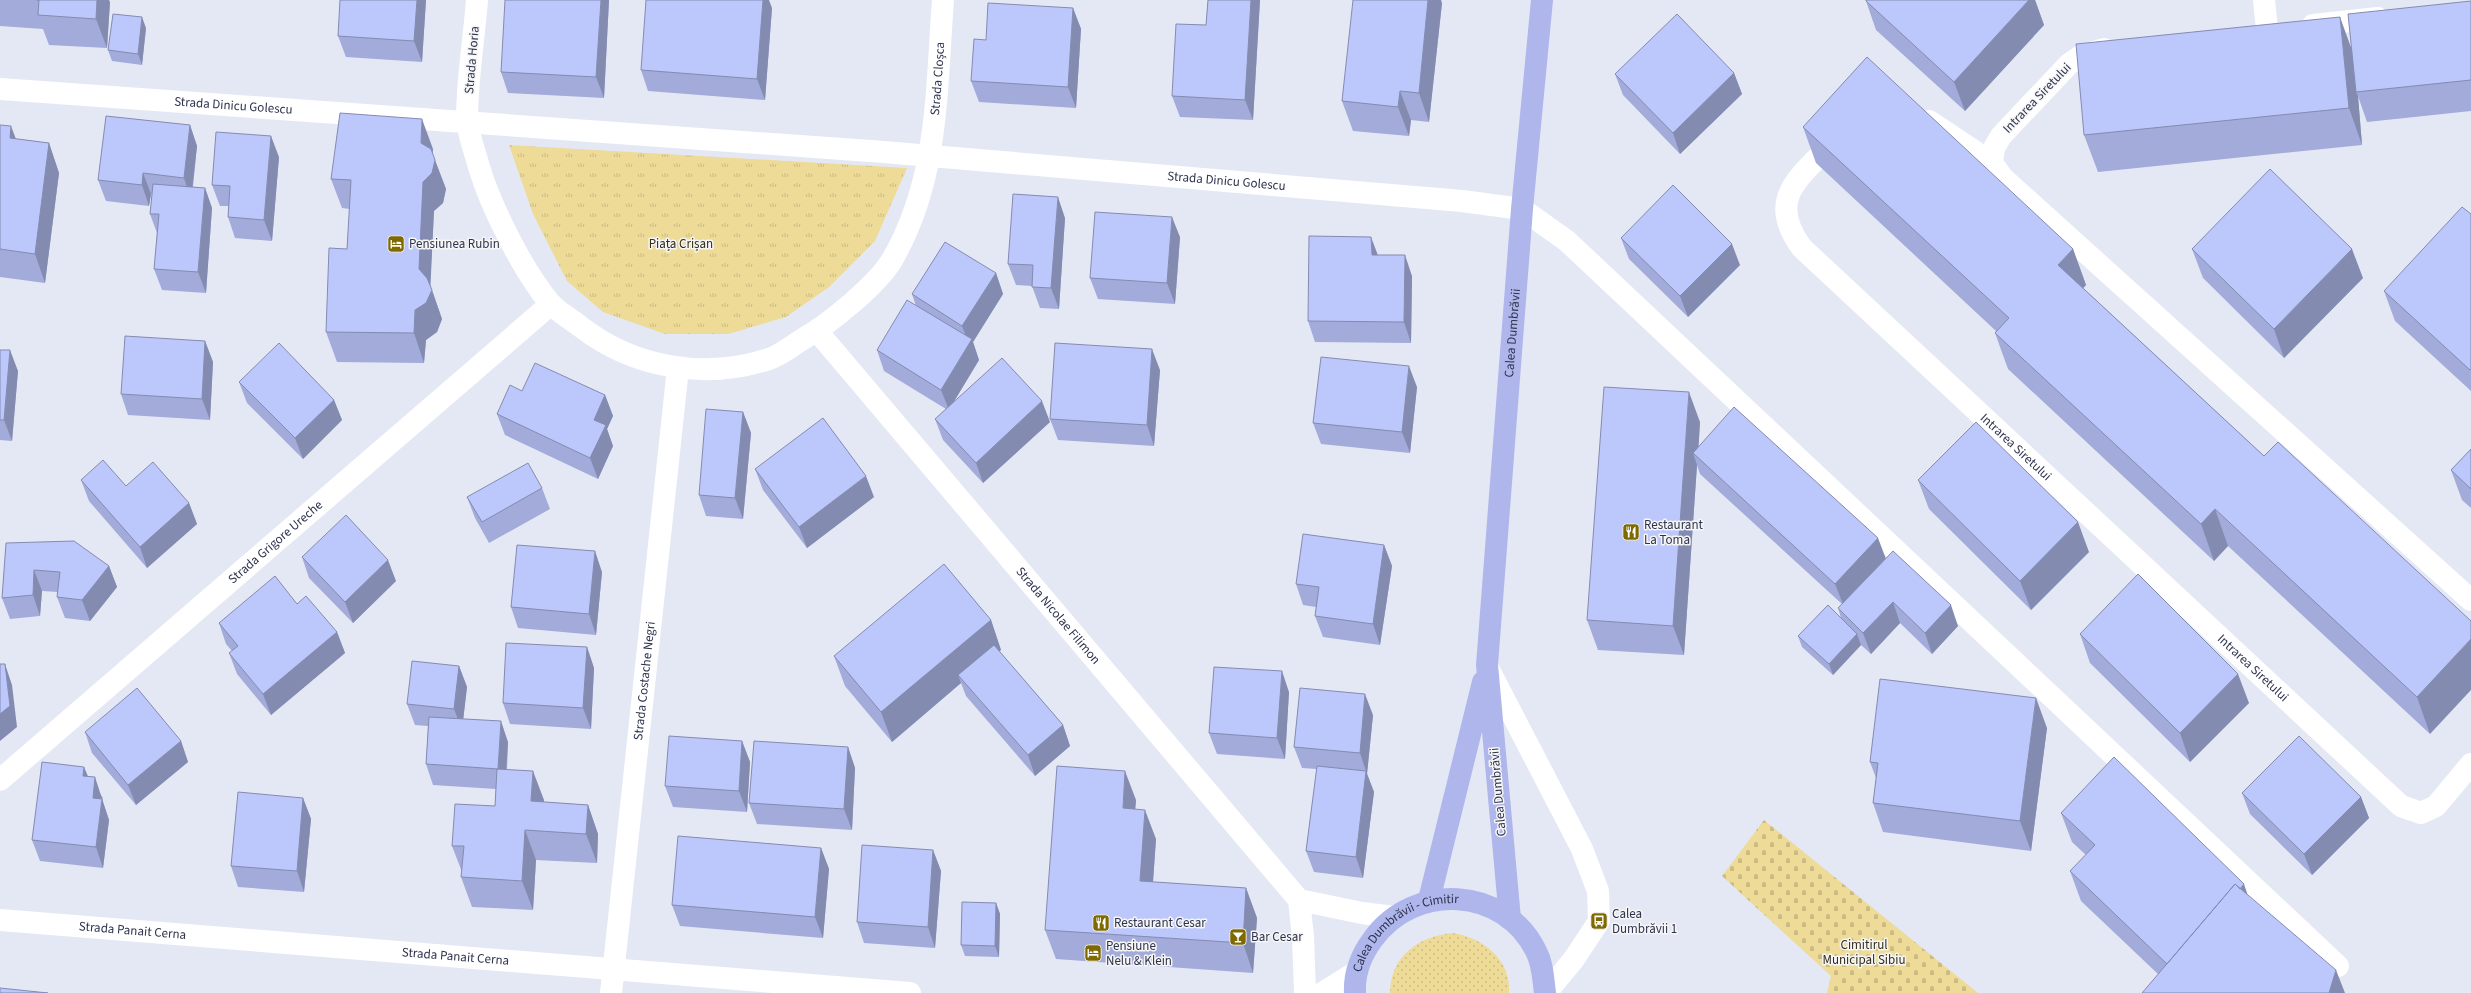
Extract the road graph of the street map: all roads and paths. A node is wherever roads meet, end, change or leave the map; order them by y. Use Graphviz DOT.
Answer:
graph roads {
  1 [pos="477,0"];
  2 [pos="943,0"];
  3 [pos="1542,0"];
  4 [pos="2264,0"];
  5 [pos="2400,16"];
  6 [pos="2267,30"];
  7 [pos="2244,33"];
  8 [pos="2128,46"];
  9 [pos="0,89"];
  10 [pos="1910,108"];
  11 [pos="467,121"];
  12 [pos="1851,123"];
  13 [pos="931,156"];
  14 [pos="1992,163"];
  15 [pos="1522,209"];
  16 [pos="551,304"];
  17 [pos="817,331"];
  18 [pos="678,368"];
  19 [pos="2471,600"];
  20 [pos="1487,665"];
  21 [pos="2471,764"];
  22 [pos="0,780"];
  23 [pos="1299,900"];
  24 [pos="1429,900"];
  25 [pos="1394,917"];
  26 [pos="1510,919"];
  27 [pos="0,920"];
  28 [pos="2338,966"];
  29 [pos="613,968"];
  30 [pos="1356,983"];
  31 [pos="611,993"];
  32 [pos="910,993"];
  33 [pos="1305,993"];
  34 [pos="1322,993"];
  35 [pos="1545,993"];
  1 -- 11 [label="street, Strada Horia"];
  2 -- 13 [label="street, Strada Cloșca"];
  3 -- 15 [label="main road, Calea Dumbrăvii"];
  4 -- 6 [label="street"];
  5 -- 6 [label="street"];
  6 -- 7 [label="street"];
  8 -- 14 [label="street, Intrarea Siretului"];
  9 -- 11 [label="street, Strada Dinicu Golescu"];
  10 -- 14 [label="street"];
  11 -- 13 [label="street"];
  11 -- 16 [label="street"];
  12 -- 21 [label="street, Intrarea Siretului"];
  13 -- 15 [label="street, Strada Dinicu Golescu"];
  13 -- 17 [label="street"];
  14 -- 19 [label="street"];
  15 -- 20 [label="main road, Calea Dumbrăvii"];
  15 -- 28 [label="street"];
  16 -- 18 [label="street"];
  16 -- 22 [label="street, Strada Grigore Ureche"];
  17 -- 18 [label="street"];
  17 -- 23 [label="street, Strada Nicolae Filimon"];
  18 -- 29 [label="street, Strada Costache Negri"];
  20 -- 24 [label="main road, Calea Dumbrăvii"];
  20 -- 26 [label="main road, Calea Dumbrăvii"];
  20 -- 35 [label="street"];
  23 -- 25 [label="street"];
  23 -- 33 [label="street"];
  24 -- 25 [label="main road, Calea Dumbrăvii - Cimitir"];
  24 -- 26 [label="main road, Calea Dumbrăvii - Cimitir"];
  25 -- 30 [label="main road, Calea Dumbrăvii - Cimitir"];
  26 -- 35 [label="main road, Calea Dumbrăvii - Cimitir"];
  27 -- 29 [label="street, Strada Panait Cerna"];
  29 -- 31 [label="street, Strada Costache Negri"];
  29 -- 32 [label="street, Strada Panait Cerna"];
  30 -- 34 [label="street"];
}
